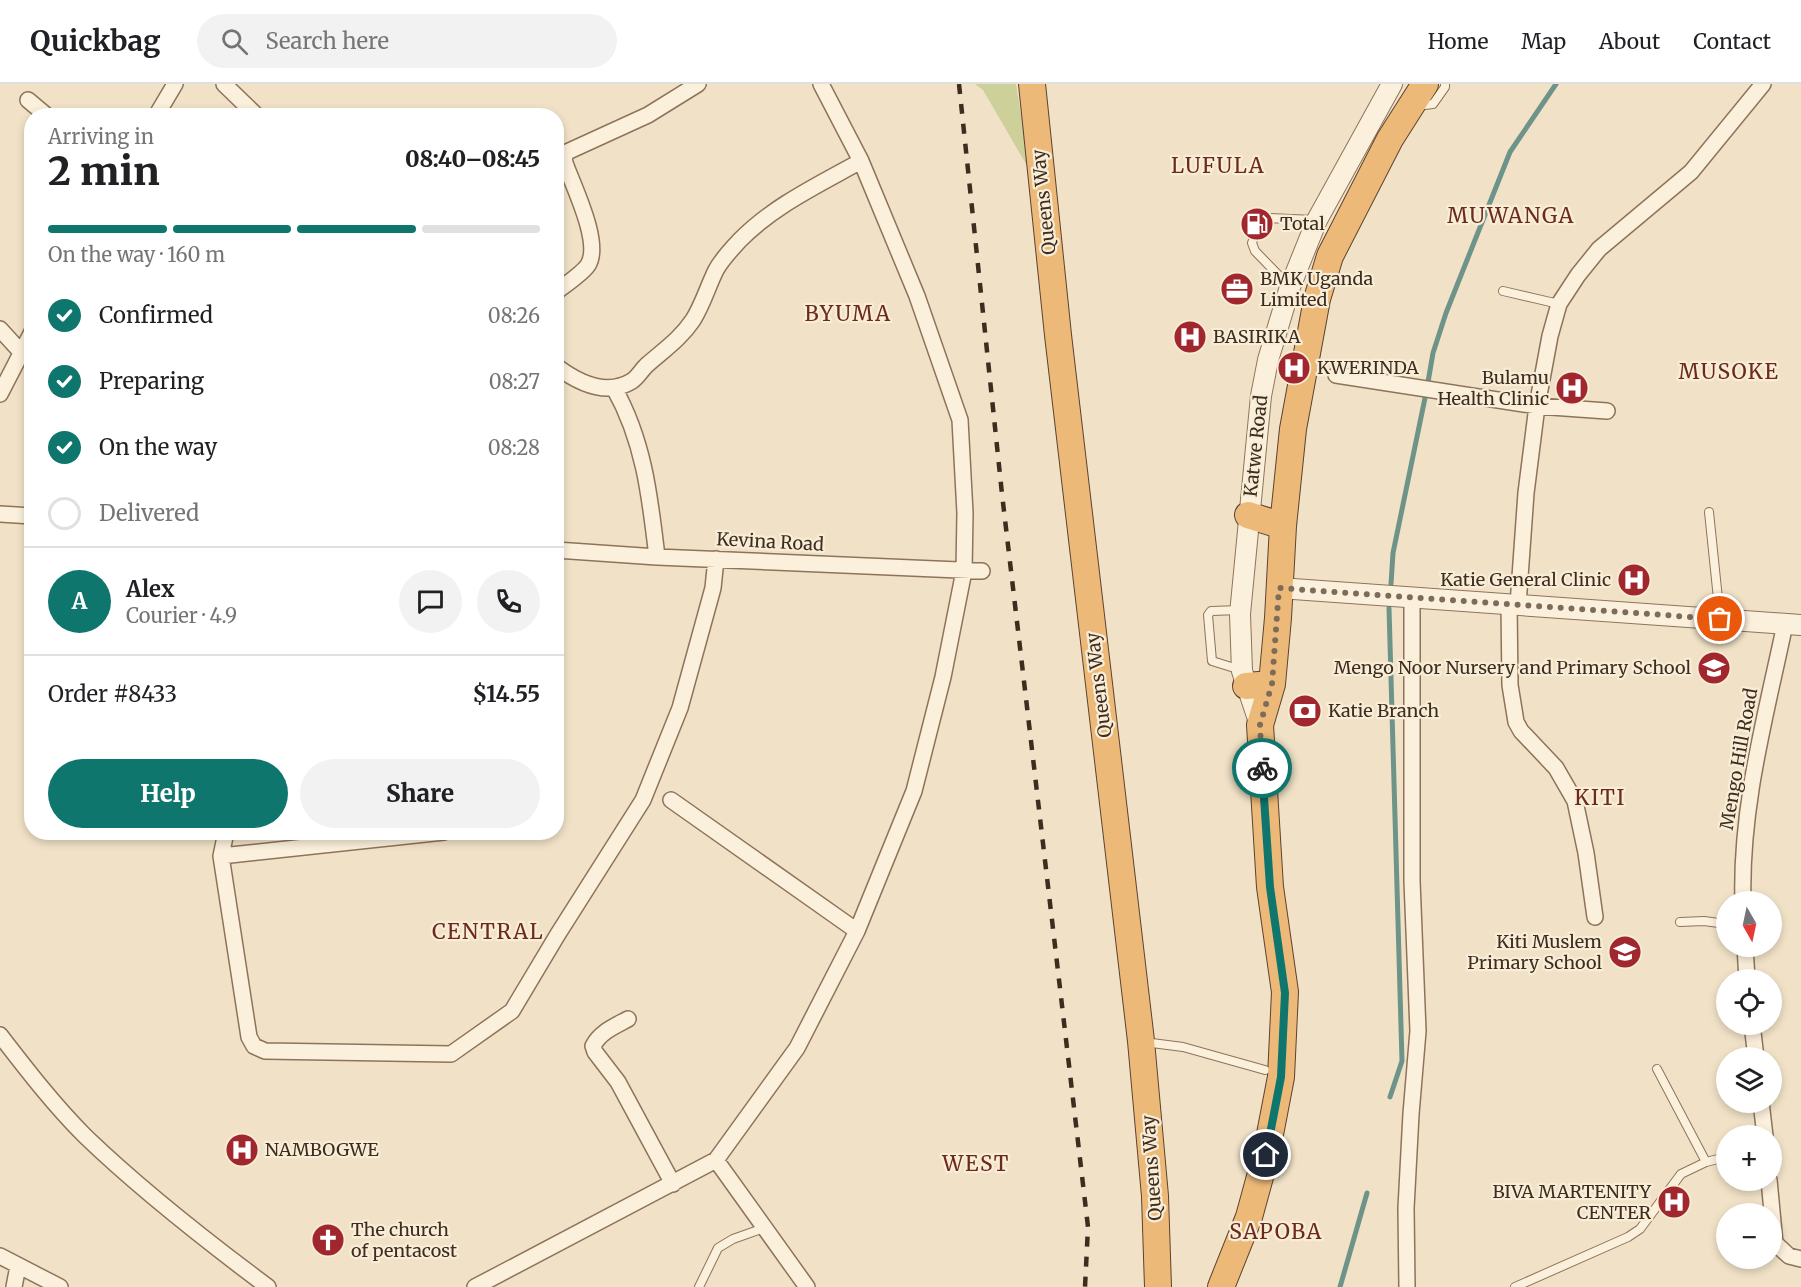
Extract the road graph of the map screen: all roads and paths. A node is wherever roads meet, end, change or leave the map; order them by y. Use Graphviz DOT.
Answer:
graph roads {
  1 [pos="175,84"];
  2 [pos="224,84"];
  3 [pos="698,84"];
  4 [pos="821,84"];
  5 [pos="1032,84"];
  6 [pos="1392,84"];
  7 [pos="1425,84"];
  8 [pos="1445,84"];
  9 [pos="1762,84"];
  10 [pos="28,100"];
  11 [pos="1410,106"];
  12 [pos="38,108"];
  13 [pos="161,108"];
  14 [pos="249,108"];
  15 [pos="564,158"];
  16 [pos="564,158"];
  17 [pos="861,161"];
  18 [pos="1317,220"];
  19 [pos="564,285"];
  20 [pos="1290,287"];
  21 [pos="1503,291"];
  22 [pos="1559,304"];
  23 [pos="0,329"];
  24 [pos="24,345"];
  25 [pos="20,351"];
  26 [pos="564,372"];
  27 [pos="1336,375"];
  28 [pos="614,388"];
  29 [pos="0,394"];
  30 [pos="1538,406"];
  31 [pos="1607,411"];
  32 [pos="1709,512"];
  33 [pos="0,514"];
  34 [pos="1248,515"];
  35 [pos="24,516"];
  36 [pos="1283,526"];
  37 [pos="564,551"];
  38 [pos="657,557"];
  39 [pos="716,559"];
  40 [pos="964,571"];
  41 [pos="981,571"];
  42 [pos="1279,588"];
  43 [pos="1412,596"];
  44 [pos="1513,604"];
  45 [pos="1240,610"];
  46 [pos="1720,619"];
  47 [pos="1793,624"];
  48 [pos="1244,678"];
  49 [pos="1272,684"];
  50 [pos="1260,725"];
  51 [pos="671,800"];
  52 [pos="224,840"];
  53 [pos="370,840"];
  54 [pos="221,856"];
  55 [pos="1743,891"];
  56 [pos="1595,917"];
  57 [pos="1680,922"];
  58 [pos="1716,923"];
  59 [pos="857,931"];
  60 [pos="628,1018"];
  61 [pos="0,1035"];
  62 [pos="1142,1041"];
  63 [pos="1656,1069"];
  64 [pos="1265,1070"];
  65 [pos="716,1160"];
  66 [pos="1716,1160"];
  67 [pos="1706,1162"];
  68 [pos="673,1184"];
  69 [pos="1770,1191"];
  70 [pos="764,1228"];
  71 [pos="0,1256"];
  72 [pos="1801,1259"];
  73 [pos="18,1266"];
  74 [pos="1224,1280"];
  75 [pos="14,1287"];
  76 [pos="60,1287"];
  77 [pos="268,1287"];
  78 [pos="475,1287"];
  79 [pos="699,1287"];
  80 [pos="807,1287"];
  81 [pos="1158,1287"];
  82 [pos="1407,1287"];
  83 [pos="1515,1287"];
  1 -- 13 [label="street"];
  2 -- 14 [label="street"];
  3 -- 15 [label="street"];
  4 -- 17 [label="street"];
  5 -- 62 [label="highway, Queens Way"];
  6 -- 18 [label="street, Katwe Road"];
  7 -- 11 [label="highway, Katwe Road"];
  8 -- 11 [label="lane"];
  9 -- 22 [label="street"];
  10 -- 12 [label="street"];
  11 -- 36 [label="highway, Katwe Road"];
  16 -- 19 [label="street"];
  17 -- 28 [label="street"];
  17 -- 40 [label="street"];
  18 -- 20 [label="street, Katwe Road"];
  18 -- 20 [label="lane"];
  20 -- 34 [label="street, Katwe Road"];
  21 -- 22 [label="lane"];
  22 -- 30 [label="street"];
  23 -- 25 [label="street"];
  24 -- 25 [label="street"];
  25 -- 29 [label="street"];
  26 -- 28 [label="street"];
  27 -- 30 [label="street"];
  28 -- 38 [label="street"];
  30 -- 31 [label="street"];
  30 -- 44 [label="street"];
  32 -- 46 [label="lane"];
  33 -- 35 [label="street"];
  34 -- 36 [label="highway"];
  34 -- 45 [label="street, Katwe Road"];
  36 -- 42 [label="highway, Katwe Road"];
  37 -- 38 [label="street, Kevina Road"];
  38 -- 39 [label="street, Kevina Road"];
  39 -- 40 [label="street, Kevina Road"];
  39 -- 54 [label="street"];
  40 -- 41 [label="street, Kevina Road"];
  40 -- 59 [label="street"];
  42 -- 43 [label="street"];
  42 -- 49 [label="highway, Katwe Road"];
  43 -- 44 [label="street"];
  43 -- 82 [label="street"];
  44 -- 46 [label="street"];
  44 -- 56 [label="street"];
  45 -- 48 [label="street, Katwe Road"];
  45 -- 48 [label="lane"];
  46 -- 47 [label="street"];
  47 -- 55 [label="street, Mengo Hill Road"];
  48 -- 49 [label="highway"];
  48 -- 50 [label="street, Katwe Road"];
  49 -- 50 [label="highway, Katwe Road"];
  50 -- 74 [label="highway, Katwe Road"];
  51 -- 59 [label="street"];
  52 -- 54 [label="street"];
  53 -- 54 [label="street"];
  57 -- 58 [label="lane"];
  59 -- 65 [label="street"];
  60 -- 68 [label="street"];
  61 -- 77 [label="street"];
  62 -- 64 [label="lane"];
  62 -- 81 [label="highway, Queens Way"];
  63 -- 67 [label="lane"];
  65 -- 68 [label="street"];
  65 -- 70 [label="street"];
  66 -- 67 [label="lane"];
  67 -- 83 [label="lane"];
  68 -- 78 [label="street"];
  69 -- 72 [label="street"];
  70 -- 79 [label="lane"];
  70 -- 80 [label="street"];
  71 -- 73 [label="street"];
  73 -- 75 [label="street"];
  73 -- 76 [label="street"];
}
